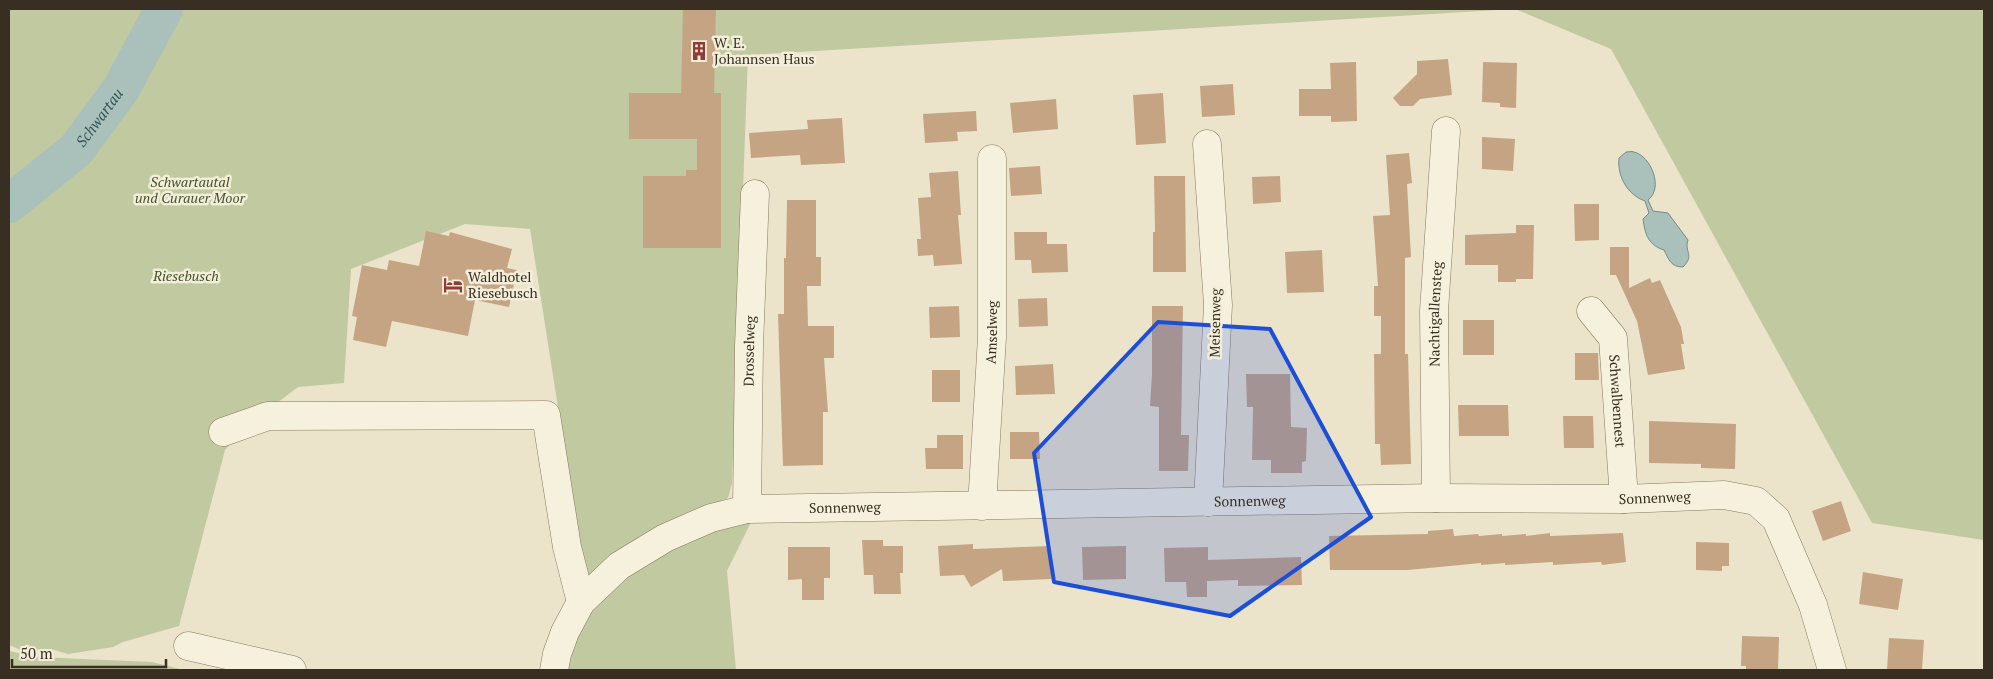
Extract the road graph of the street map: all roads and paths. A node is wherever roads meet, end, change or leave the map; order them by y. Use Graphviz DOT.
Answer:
graph roads {
  1 [pos="1446,131"];
  2 [pos="1207,144"];
  3 [pos="992,159"];
  4 [pos="755,194"];
  5 [pos="1591,311"];
  6 [pos="223,432"];
  7 [pos="1436,498"];
  8 [pos="1624,498"];
  9 [pos="1208,502"];
  10 [pos="982,506"];
  11 [pos="747,509"];
  12 [pos="581,602"];
  13 [pos="188,646"];
  14 [pos="292,670"];
  15 [pos="554,670"];
  16 [pos="1832,670"];
  1 -- 7 [label="street, Nachtigallensteg"];
  2 -- 9 [label="street, Meisenweg"];
  3 -- 10 [label="street, Amselweg"];
  4 -- 11 [label="street, Drosselweg"];
  5 -- 8 [label="street, Schwalbennest"];
  6 -- 12 [label="street"];
  7 -- 8 [label="street, Sonnenweg"];
  7 -- 9 [label="street, Sonnenweg"];
  8 -- 16 [label="street, Sonnenweg"];
  9 -- 10 [label="street, Sonnenweg"];
  10 -- 11 [label="street, Sonnenweg"];
  11 -- 12 [label="street, Sonnenweg"];
  12 -- 15 [label="street, Sonnenweg"];
  13 -- 14 [label="street"];
}
